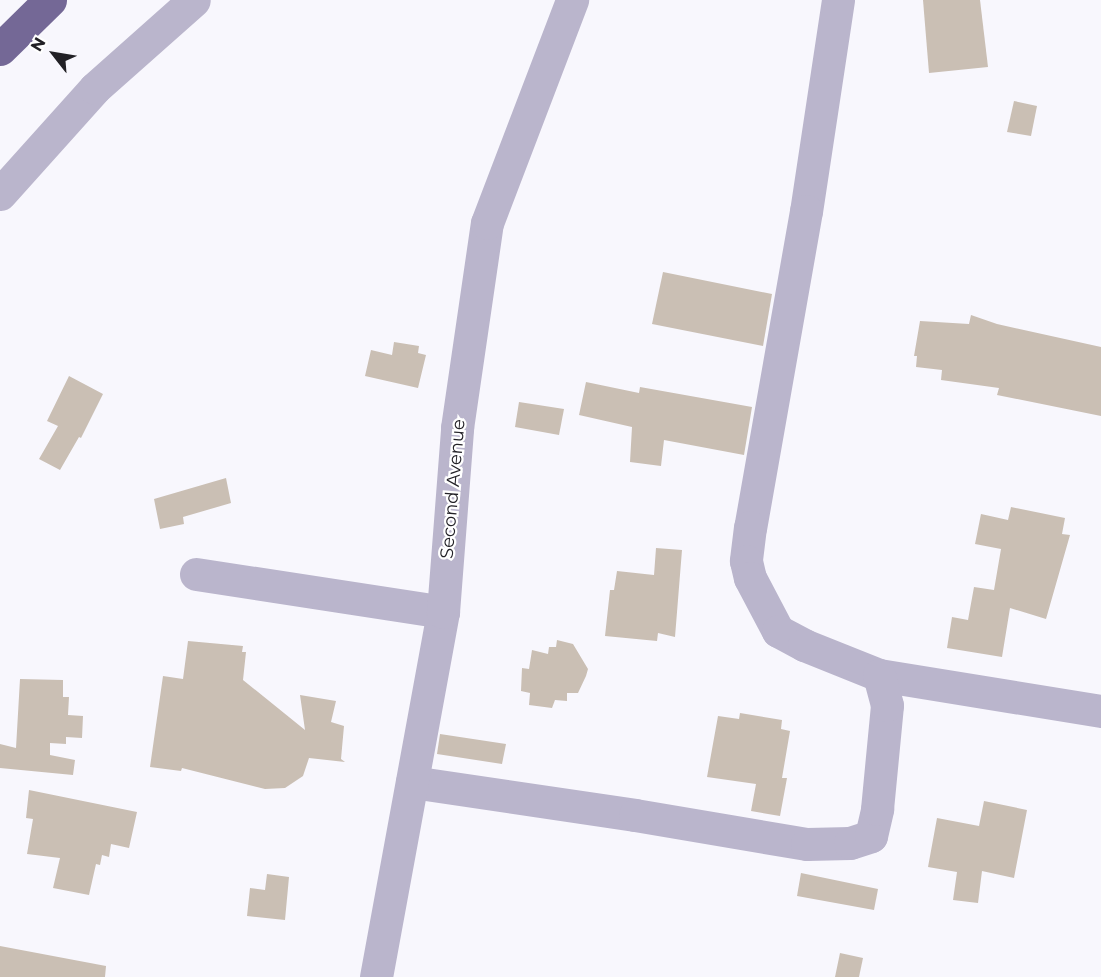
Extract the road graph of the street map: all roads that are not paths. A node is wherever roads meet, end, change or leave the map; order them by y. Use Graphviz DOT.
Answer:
graph roads {
  1 [pos="50,0"];
  2 [pos="194,0"];
  3 [pos="838,0"];
  4 [pos="570,5"];
  5 [pos="0,49"];
  6 [pos="0,194"];
  7 [pos="196,574"];
  8 [pos="443,612"];
  9 [pos="879,675"];
  10 [pos="1101,711"];
  11 [pos="412,782"];
  12 [pos="376,977"];
  1 -- 5 [label="highway"];
  2 -- 6 [label="street"];
  3 -- 9 [label="street"];
  4 -- 8 [label="street, Second Avenue"];
  7 -- 8 [label="street"];
  8 -- 11 [label="street, Second Avenue"];
  9 -- 10 [label="street"];
  9 -- 11 [label="street"];
  11 -- 12 [label="street, Second Avenue"];
}
